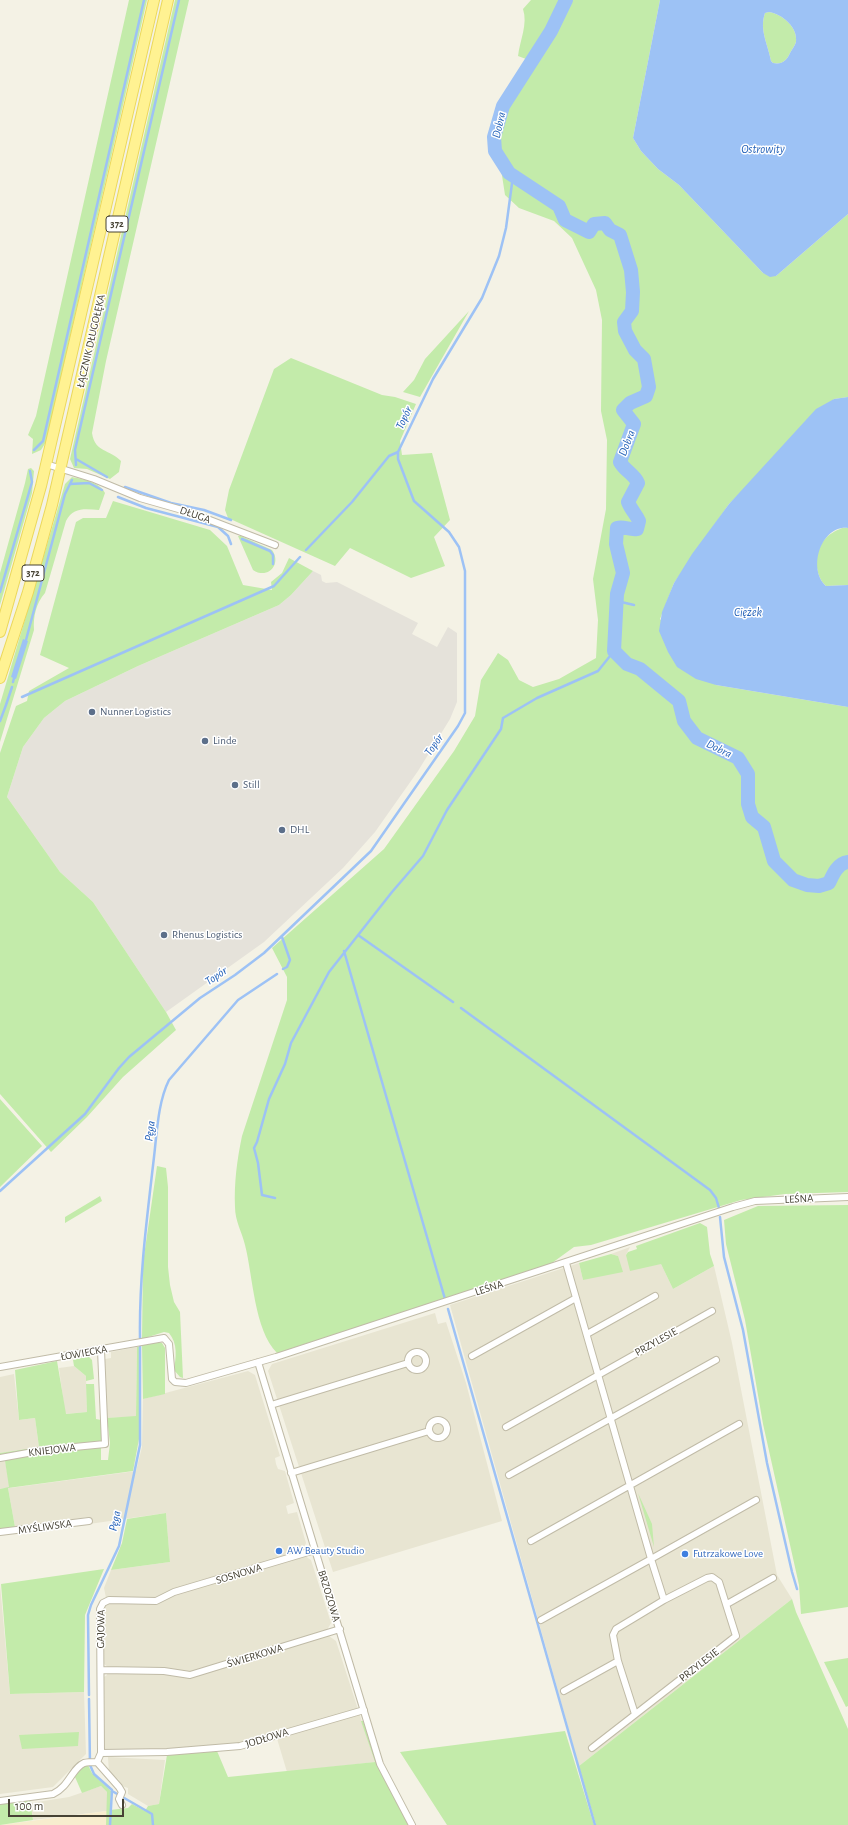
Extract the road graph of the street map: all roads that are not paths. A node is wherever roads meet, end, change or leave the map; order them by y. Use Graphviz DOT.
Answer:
graph roads {
  1 [pos="154,0"];
  2 [pos="168,0"];
  3 [pos="46,464"];
  4 [pos="61,468"];
  5 [pos="275,545"];
  6 [pos="0,632"];
  7 [pos="0,678"];
  8 [pos="848,1198"];
  9 [pos="566,1263"];
  10 [pos="655,1296"];
  11 [pos="576,1298"];
  12 [pos="712,1311"];
  13 [pos="587,1334"];
  14 [pos="167,1339"];
  15 [pos="101,1350"];
  16 [pos="472,1356"];
  17 [pos="716,1360"];
  18 [pos="258,1362"];
  19 [pos="408,1363"];
  20 [pos="0,1367"];
  21 [pos="599,1374"];
  22 [pos="271,1406"];
  23 [pos="612,1417"];
  24 [pos="739,1424"];
  25 [pos="506,1427"];
  26 [pos="429,1431"];
  27 [pos="0,1458"];
  28 [pos="291,1473"];
  29 [pos="509,1475"];
  30 [pos="631,1485"];
  31 [pos="756,1500"];
  32 [pos="89,1521"];
  33 [pos="0,1532"];
  34 [pos="531,1541"];
  35 [pos="315,1550"];
  36 [pos="651,1559"];
  37 [pos="773,1578"];
  38 [pos="163,1599"];
  39 [pos="664,1600"];
  40 [pos="727,1604"];
  41 [pos="541,1620"];
  42 [pos="340,1629"];
  43 [pos="618,1661"];
  44 [pos="101,1670"];
  45 [pos="564,1691"];
  46 [pos="364,1710"];
  47 [pos="635,1714"];
  48 [pos="592,1748"];
  49 [pos="101,1753"];
  50 [pos="92,1762"];
  51 [pos="0,1801"];
  52 [pos="122,1805"];
  53 [pos="412,1825"];
  1 -- 3 [label="main road, ŁĄCZNIK DŁUGOŁĘKA / 372"];
  2 -- 4 [label="main road, ŁĄCZNIK DŁUGOŁĘKA / 372"];
  3 -- 4 [label="street, DŁUGA"];
  3 -- 6 [label="main road, ŁĄCZNIK DŁUGOŁĘKA / 372"];
  4 -- 5 [label="street, DŁUGA"];
  4 -- 7 [label="main road, ŁĄCZNIK DŁUGOŁĘKA / 372"];
  8 -- 9 [label="street, LEŚNA"];
  9 -- 11 [label="street"];
  9 -- 18 [label="street, LEŚNA"];
  10 -- 13 [label="street"];
  11 -- 13 [label="street"];
  11 -- 16 [label="street"];
  12 -- 21 [label="street, PRZYLESIE"];
  13 -- 21 [label="street"];
  14 -- 15 [label="street, ŁOWIECKA"];
  14 -- 18 [label="street, LEŚNA"];
  15 -- 20 [label="street, ŁOWIECKA"];
  15 -- 27 [label="street, KNIEJOWA"];
  17 -- 23 [label="street"];
  18 -- 22 [label="street, BRZOZOWA"];
  19 -- 22 [label="street"];
  21 -- 23 [label="street"];
  21 -- 25 [label="street, PRZYLESIE"];
  22 -- 28 [label="street, BRZOZOWA"];
  23 -- 29 [label="street"];
  23 -- 30 [label="street"];
  24 -- 30 [label="street"];
  26 -- 28 [label="street"];
  28 -- 35 [label="street, BRZOZOWA"];
  30 -- 34 [label="street"];
  30 -- 36 [label="street"];
  31 -- 36 [label="street"];
  32 -- 33 [label="street, MYŚLIWSKA"];
  35 -- 38 [label="street, SOSNOWA"];
  35 -- 42 [label="street, BRZOZOWA"];
  36 -- 39 [label="street"];
  36 -- 41 [label="street"];
  37 -- 40 [label="street"];
  38 -- 44 [label="street, GAJOWA"];
  39 -- 40 [label="street, PRZYLESIE"];
  39 -- 43 [label="street, PRZYLESIE"];
  40 -- 47 [label="street, PRZYLESIE"];
  42 -- 44 [label="street, ŚWIERKOWA"];
  42 -- 46 [label="street, BRZOZOWA"];
  43 -- 45 [label="street"];
  43 -- 47 [label="street, PRZYLESIE"];
  44 -- 49 [label="street, GAJOWA"];
  46 -- 49 [label="street, JODŁOWA"];
  46 -- 53 [label="street, BRZOZOWA"];
  47 -- 48 [label="street, PRZYLESIE"];
  49 -- 50 [label="street, GAJOWA"];
  50 -- 51 [label="street, GAJOWA"];
  50 -- 52 [label="street"];
}
